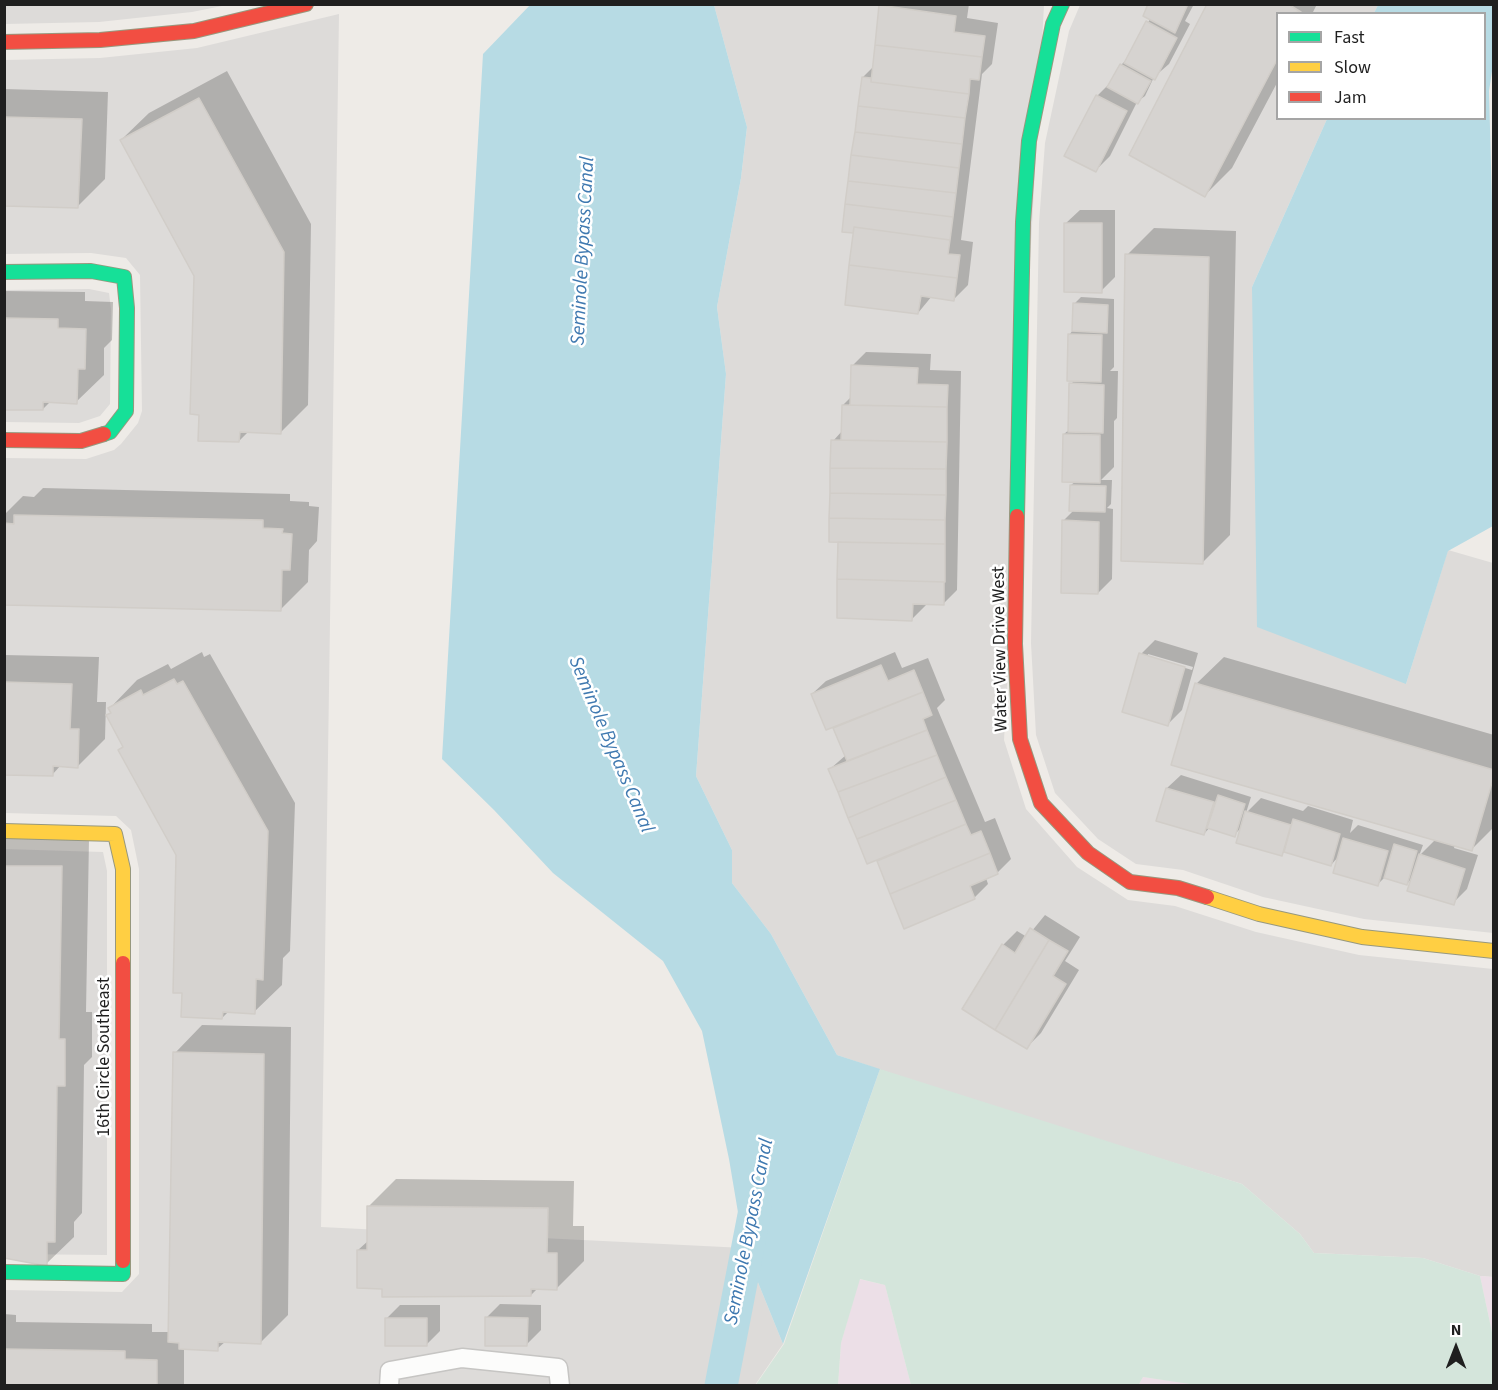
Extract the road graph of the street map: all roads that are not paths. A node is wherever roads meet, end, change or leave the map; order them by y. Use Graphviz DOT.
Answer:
graph roads {
  1 [pos="306,4"];
  2 [pos="1062,4"];
  3 [pos="4,42"];
  4 [pos="4,272"];
  5 [pos="4,440"];
  6 [pos="4,831"];
  7 [pos="1494,951"];
  8 [pos="4,1272"];
  9 [pos="389,1386"];
  10 [pos="560,1386"];
  1 -- 3 [label="street"];
  2 -- 7 [label="street, Water View Drive West"];
  4 -- 5 [label="street"];
  6 -- 8 [label="street, 16th Circle Southeast"];
  9 -- 10 [label="lane"];
}
